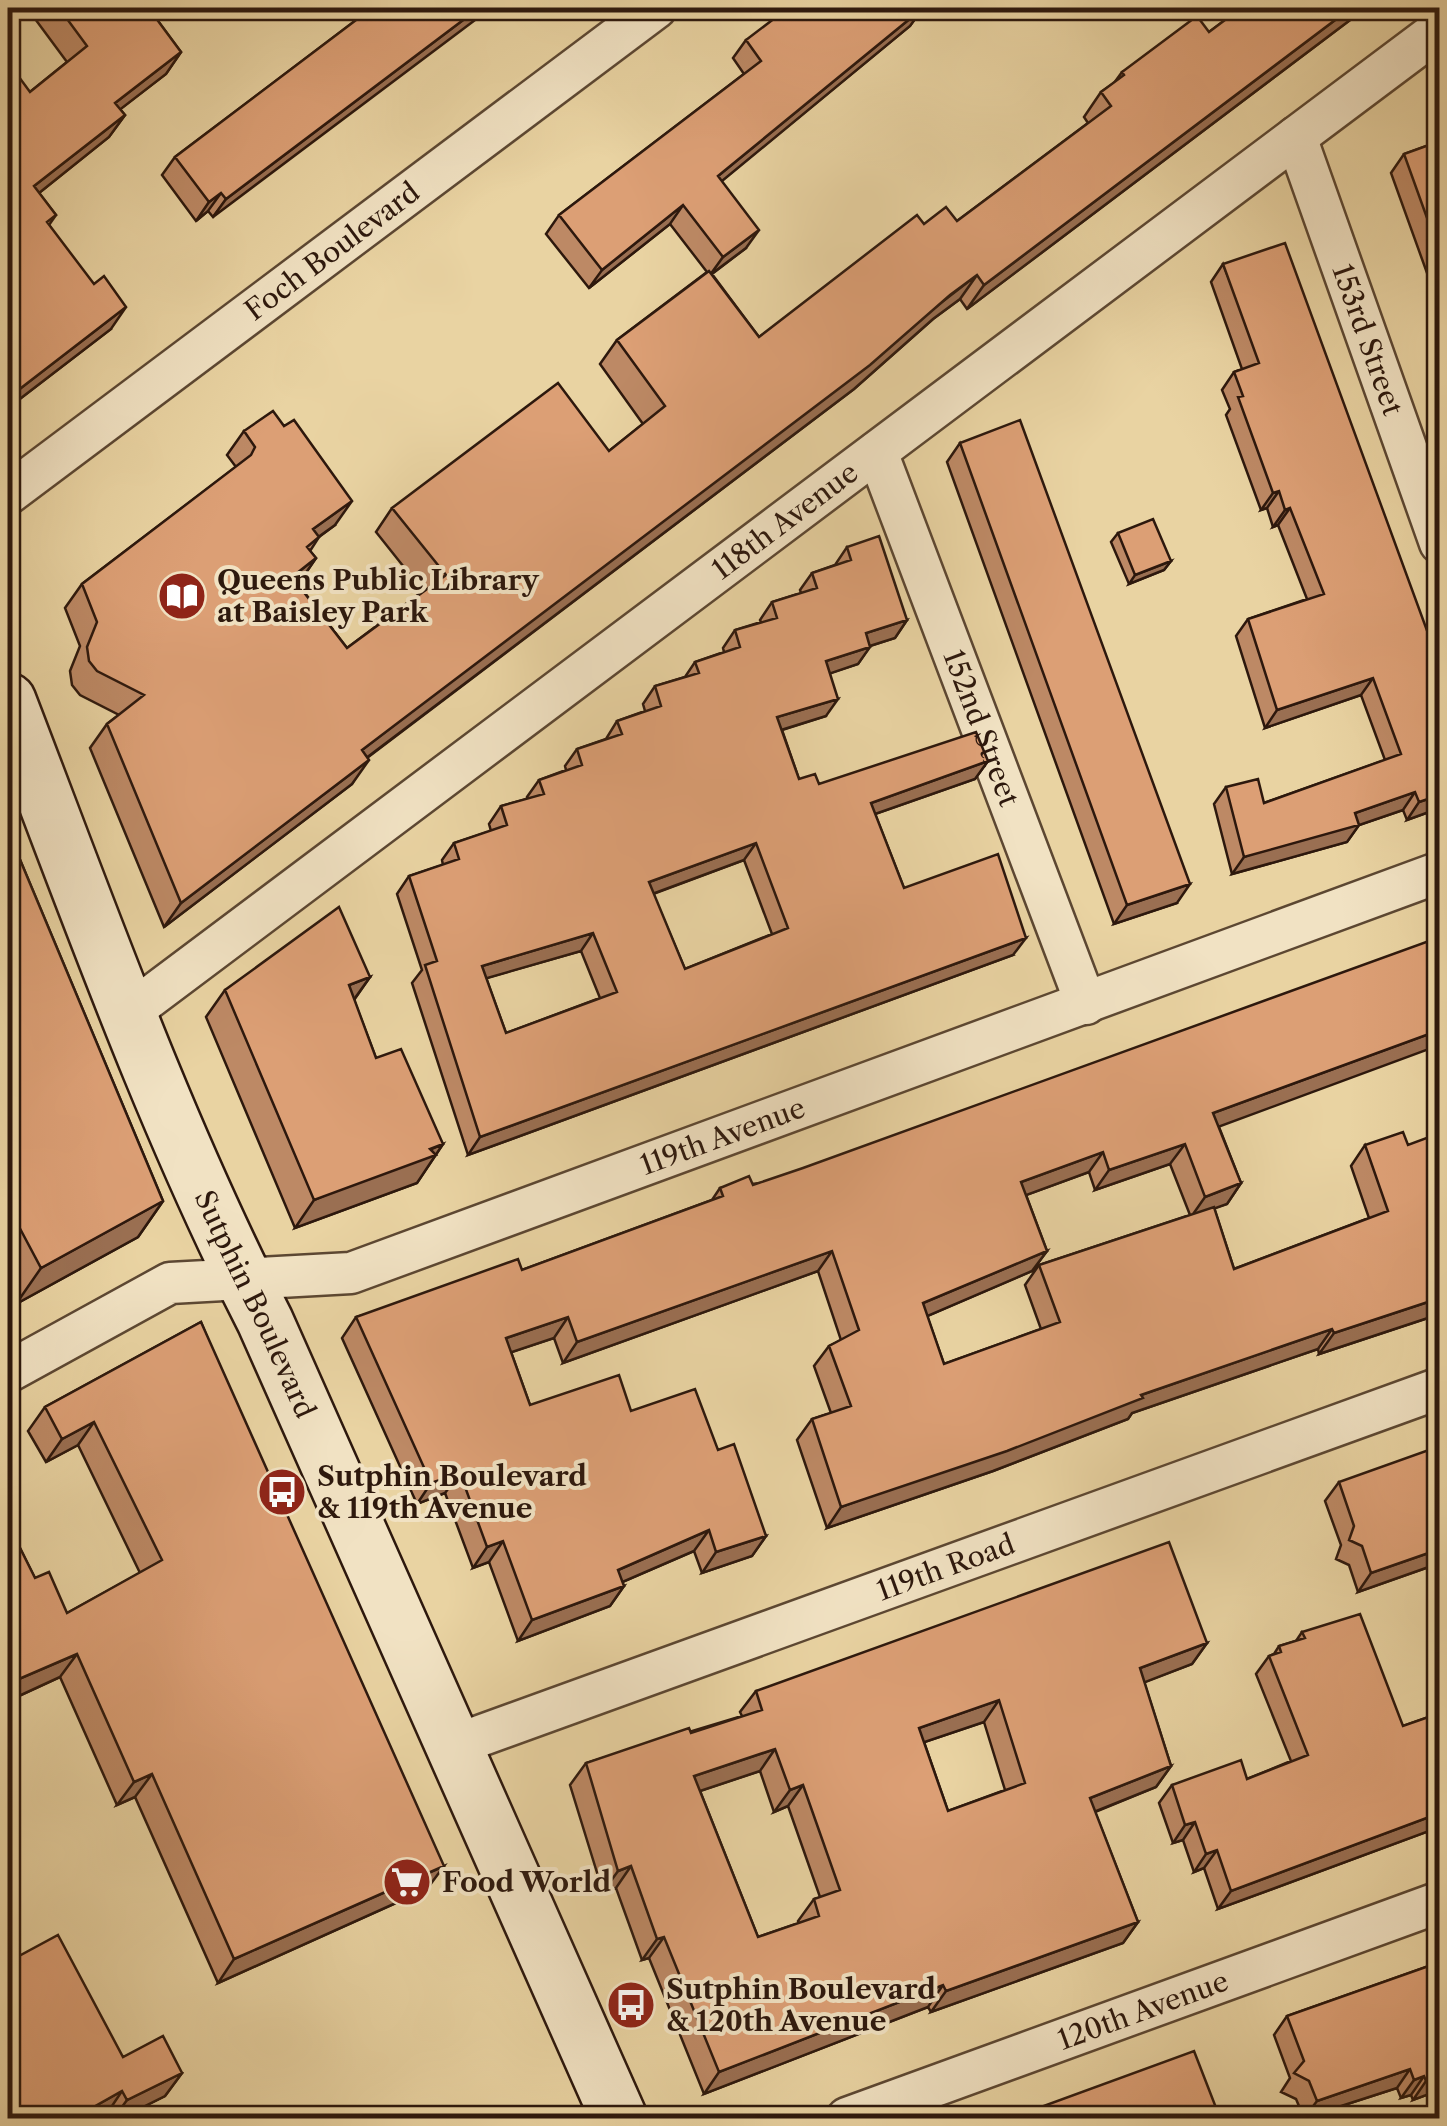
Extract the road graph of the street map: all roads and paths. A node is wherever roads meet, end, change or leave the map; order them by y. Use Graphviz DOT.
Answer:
graph roads {
  1 [pos="656,8"];
  2 [pos="1440,29"];
  3 [pos="1296,137"];
  4 [pos="878,452"];
  5 [pos="8,494"];
  6 [pos="1440,543"];
  7 [pos="8,701"];
  8 [pos="1440,872"];
  9 [pos="1086,1004"];
  10 [pos="128,1013"];
  11 [pos="242,1278"];
  12 [pos="8,1372"];
  13 [pos="1440,1388"];
  14 [pos="452,1746"];
  15 [pos="1440,1902"];
  16 [pos="619,2118"];
  17 [pos="847,2118"];
  1 -- 5 [label="street, Foch Boulevard"];
  2 -- 3 [label="street, 118th Avenue"];
  3 -- 4 [label="street, 118th Avenue"];
  3 -- 6 [label="street, 153rd Street"];
  4 -- 9 [label="street, 152nd Street"];
  4 -- 10 [label="street, 118th Avenue"];
  7 -- 10 [label="main road, Sutphin Boulevard"];
  8 -- 9 [label="street, 119th Avenue"];
  9 -- 11 [label="street, 119th Avenue"];
  10 -- 11 [label="main road, Sutphin Boulevard"];
  11 -- 12 [label="street, 119th Avenue"];
  11 -- 14 [label="main road, Sutphin Boulevard"];
  13 -- 14 [label="street, 119th Road"];
  14 -- 16 [label="main road, Sutphin Boulevard"];
  15 -- 17 [label="street, 120th Avenue"];
}
